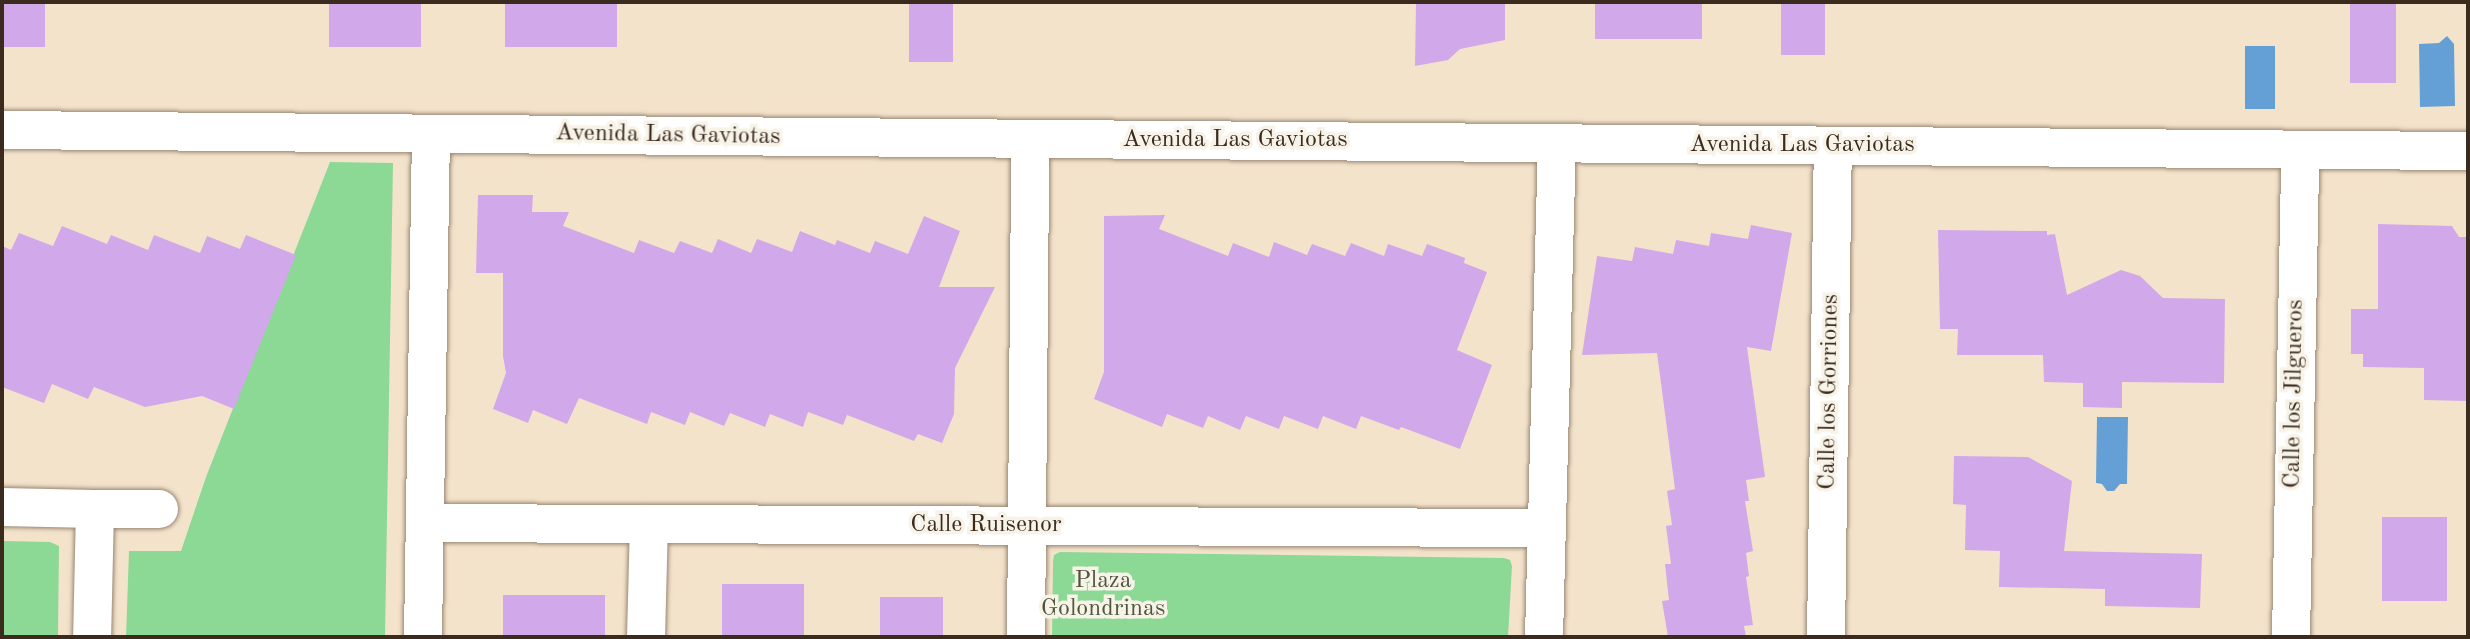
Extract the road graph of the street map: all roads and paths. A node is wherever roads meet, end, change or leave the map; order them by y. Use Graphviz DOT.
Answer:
graph roads {
  1 [pos="2,130"];
  2 [pos="431,134"];
  3 [pos="1030,139"];
  4 [pos="1557,144"];
  5 [pos="1833,146"];
  6 [pos="2300,150"];
  7 [pos="2468,151"];
  8 [pos="2,506"];
  9 [pos="95,509"];
  10 [pos="159,509"];
  11 [pos="425,523"];
  12 [pos="649,524"];
  13 [pos="1027,526"];
  14 [pos="1547,528"];
  15 [pos="92,637"];
  16 [pos="423,637"];
  17 [pos="646,637"];
  18 [pos="1026,637"];
  19 [pos="1544,637"];
  20 [pos="1826,637"];
  21 [pos="2291,637"];
  1 -- 2 [label="street, Avenida Las Gaviotas"];
  2 -- 3 [label="street, Avenida Las Gaviotas"];
  2 -- 11 [label="street"];
  3 -- 4 [label="street, Avenida Las Gaviotas"];
  3 -- 13 [label="street"];
  4 -- 5 [label="street, Avenida Las Gaviotas"];
  4 -- 14 [label="street"];
  5 -- 6 [label="street, Avenida Las Gaviotas"];
  5 -- 20 [label="street, Calle los Gorriones"];
  6 -- 7 [label="street, Avenida Las Gaviotas"];
  6 -- 21 [label="street, Calle los Jilgueros"];
  8 -- 9 [label="street"];
  9 -- 10 [label="street"];
  9 -- 15 [label="street"];
  11 -- 12 [label="street, Calle Ruisenor"];
  11 -- 16 [label="street"];
  12 -- 13 [label="street, Calle Ruisenor"];
  12 -- 17 [label="street"];
  13 -- 14 [label="street, Calle Ruisenor"];
  13 -- 18 [label="street"];
  14 -- 19 [label="street"];
}
